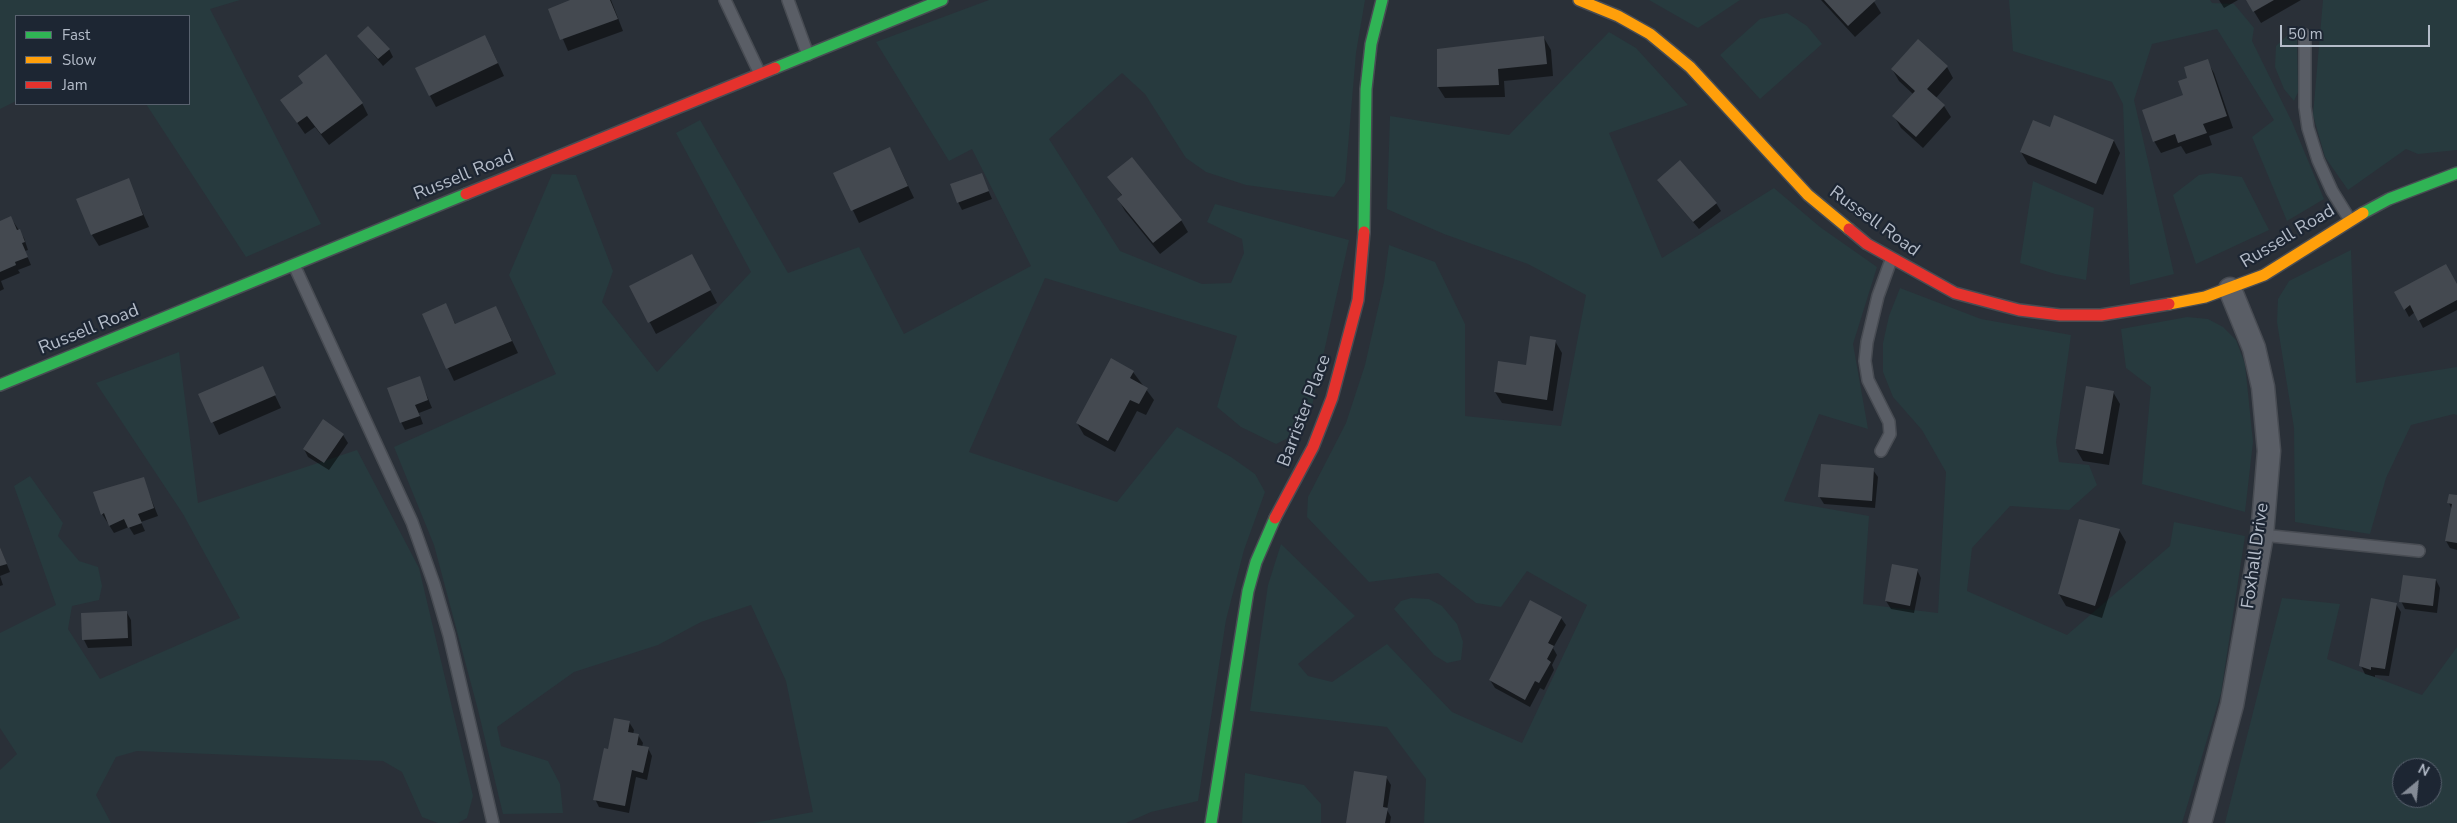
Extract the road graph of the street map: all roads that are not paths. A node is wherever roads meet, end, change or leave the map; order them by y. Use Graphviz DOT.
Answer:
graph roads {
  1 [pos="725,0"];
  2 [pos="788,0"];
  3 [pos="942,0"];
  4 [pos="1382,0"];
  5 [pos="1579,0"];
  6 [pos="2305,35"];
  7 [pos="808,54"];
  8 [pos="760,74"];
  9 [pos="2457,173"];
  10 [pos="2350,220"];
  11 [pos="1891,260"];
  12 [pos="294,265"];
  13 [pos="2230,289"];
  14 [pos="0,386"];
  15 [pos="1881,451"];
  16 [pos="2262,535"];
  17 [pos="2419,551"];
  18 [pos="493,823"];
  19 [pos="1210,823"];
  20 [pos="2200,823"];
  1 -- 8 [label="lane"];
  2 -- 7 [label="lane"];
  3 -- 7 [label="street, Russell Road"];
  4 -- 19 [label="street, Barrister Place"];
  5 -- 11 [label="street, Russell Road"];
  6 -- 10 [label="lane"];
  7 -- 8 [label="street, Russell Road"];
  8 -- 12 [label="street, Russell Road"];
  9 -- 10 [label="street, Russell Road"];
  10 -- 13 [label="street, Russell Road"];
  11 -- 13 [label="street, Russell Road"];
  11 -- 15 [label="lane"];
  12 -- 14 [label="street, Russell Road"];
  12 -- 18 [label="lane"];
  13 -- 16 [label="street, Foxhall Drive"];
  16 -- 17 [label="lane"];
  16 -- 20 [label="street, Foxhall Drive"];
}
